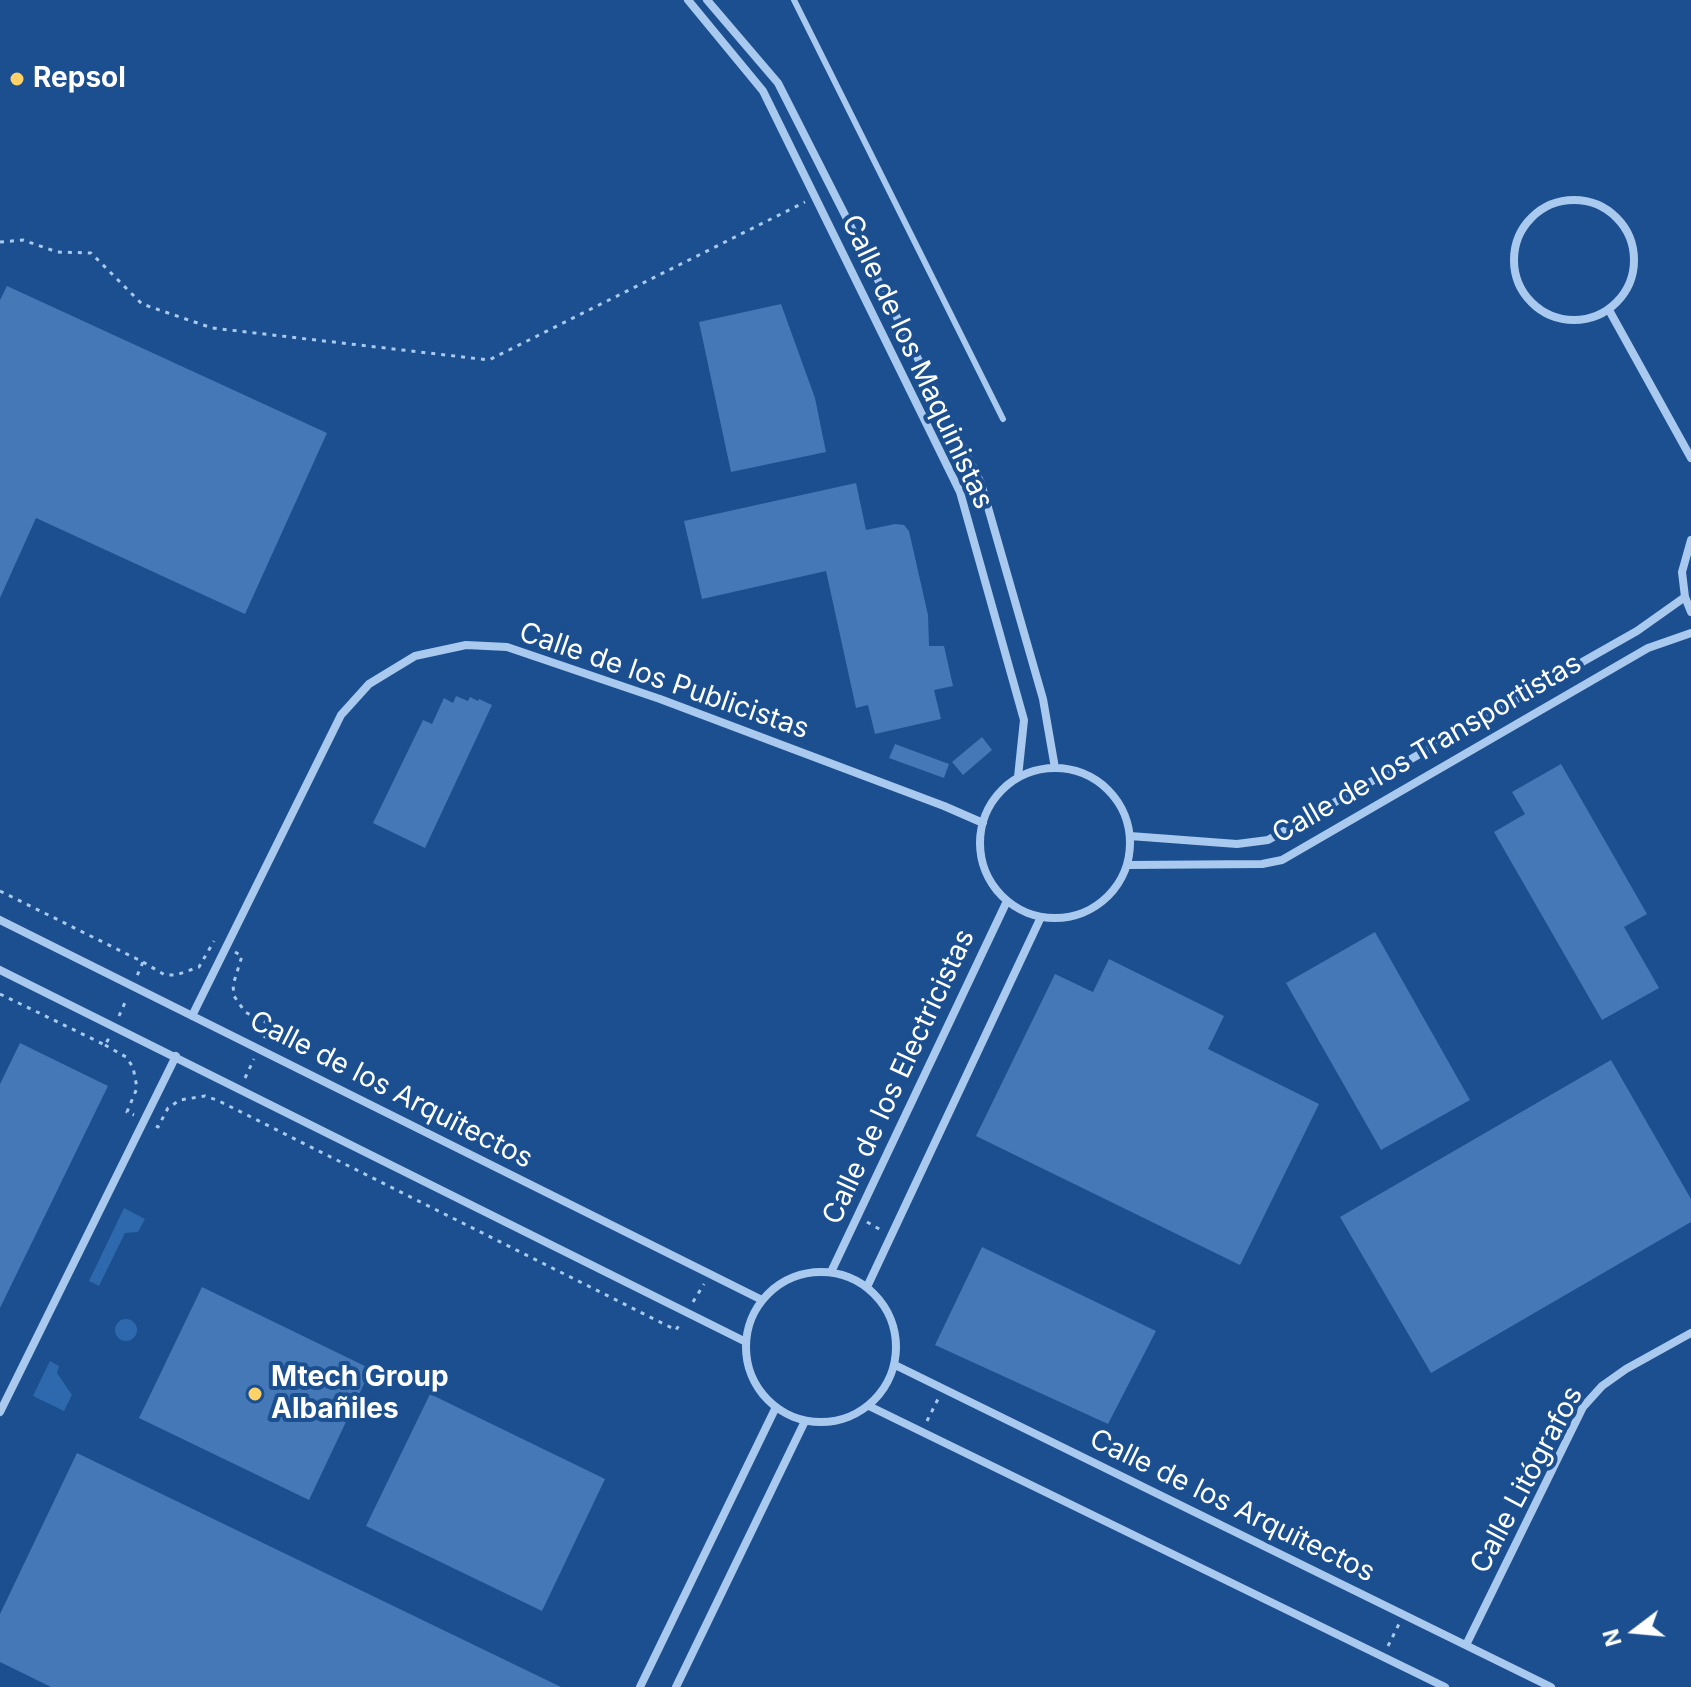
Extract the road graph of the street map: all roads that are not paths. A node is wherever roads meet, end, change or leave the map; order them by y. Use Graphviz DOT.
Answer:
graph roads {
  1 [pos="688,0"];
  2 [pos="707,0"];
  3 [pos="794,0"];
  4 [pos="1609,310"];
  5 [pos="1003,419"];
  6 [pos="1691,458"];
  7 [pos="1691,540"];
  8 [pos="1685,597"];
  9 [pos="1691,612"];
  10 [pos="1691,633"];
  11 [pos="1055,768"];
  12 [pos="1018,777"];
  13 [pos="983,823"];
  14 [pos="1130,836"];
  15 [pos="1128,865"];
  16 [pos="1007,901"];
  17 [pos="1041,917"];
  18 [pos="0,920"];
  19 [pos="0,970"];
  20 [pos="192,1016"];
  21 [pos="176,1056"];
  22 [pos="831,1272"];
  23 [pos="867,1287"];
  24 [pos="762,1300"];
  25 [pos="1691,1333"];
  26 [pos="746,1342"];
  27 [pos="895,1365"];
  28 [pos="869,1406"];
  29 [pos="776,1407"];
  30 [pos="0,1412"];
  31 [pos="805,1421"];
  32 [pos="1466,1645"];
  33 [pos="640,1687"];
  34 [pos="676,1687"];
  35 [pos="1444,1687"];
  36 [pos="1551,1687"];
  1 -- 12 [label="street, Calle de los Maquinistas"];
  2 -- 11 [label="street, Calle de los Maquinistas"];
  3 -- 5 [label="lane"];
  4 -- 4 [label="street"];
  4 -- 6 [label="street"];
  7 -- 8 [label="street"];
  8 -- 9 [label="street"];
  8 -- 14 [label="street, Calle de los Transportistas"];
  10 -- 15 [label="street, Calle de los Transportistas"];
  11 -- 12 [label="street"];
  11 -- 14 [label="street"];
  12 -- 13 [label="street"];
  13 -- 16 [label="street"];
  13 -- 20 [label="street, Calle de los Publicistas"];
  14 -- 15 [label="street"];
  15 -- 17 [label="street"];
  16 -- 17 [label="street"];
  16 -- 22 [label="street, Calle de los Electricistas"];
  17 -- 23 [label="street"];
  18 -- 20 [label="street, Calle de los Arquitectos"];
  19 -- 21 [label="street"];
  20 -- 24 [label="street, Calle de los Arquitectos"];
  21 -- 26 [label="street"];
  21 -- 30 [label="street"];
  22 -- 23 [label="street"];
  22 -- 24 [label="street"];
  23 -- 27 [label="street"];
  24 -- 26 [label="street"];
  25 -- 32 [label="street, Calle Litógrafos"];
  26 -- 29 [label="street"];
  27 -- 28 [label="street"];
  27 -- 32 [label="street, Calle de los Arquitectos"];
  28 -- 31 [label="street"];
  28 -- 35 [label="street"];
  29 -- 31 [label="street"];
  29 -- 33 [label="street"];
  31 -- 34 [label="street"];
  32 -- 36 [label="street, Calle de los Arquitectos"];
}
